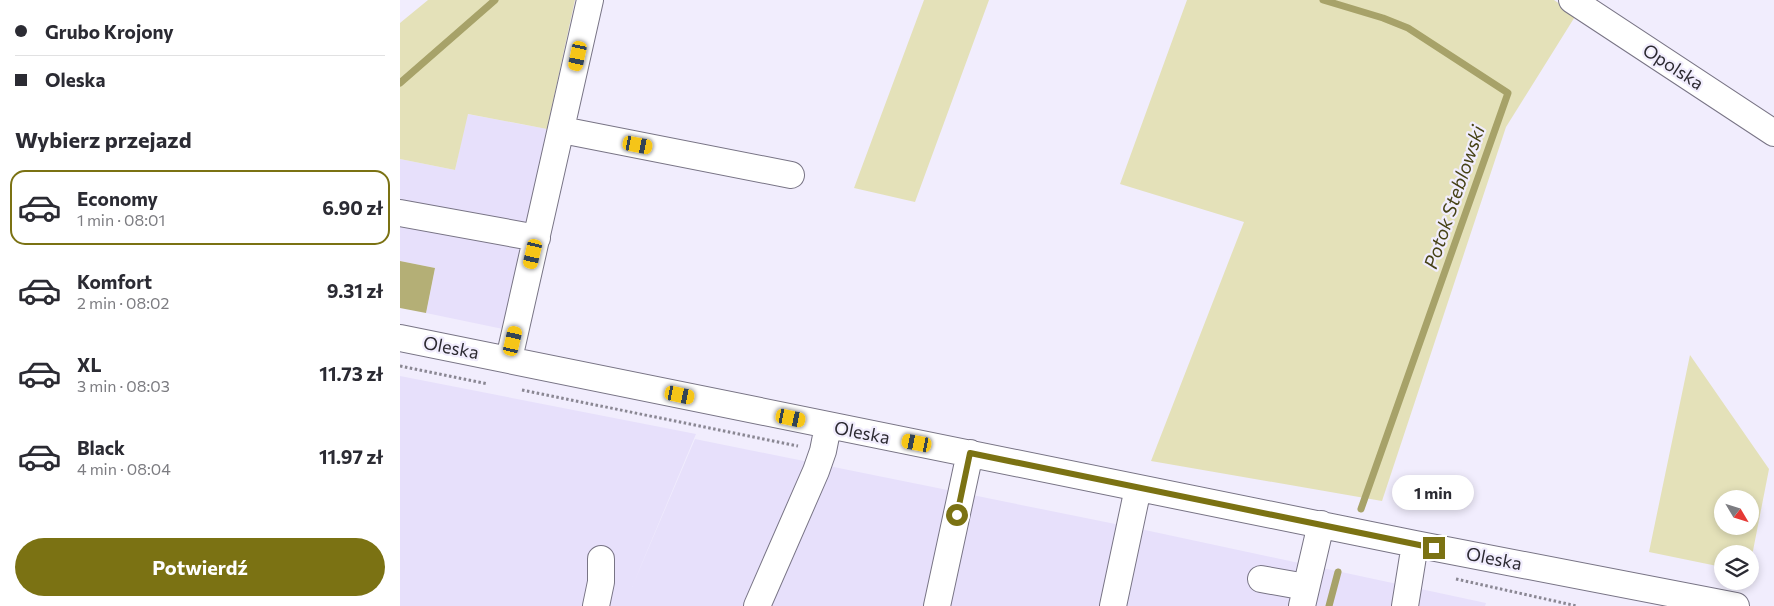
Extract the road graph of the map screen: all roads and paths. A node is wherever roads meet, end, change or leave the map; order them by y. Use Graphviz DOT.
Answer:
graph roads {
  1 [pos="590,0"];
  2 [pos="1572,0"];
  3 [pos="562,130"];
  4 [pos="1774,133"];
  5 [pos="791,174"];
  6 [pos="400,214"];
  7 [pos="537,238"];
  8 [pos="400,338"];
  9 [pos="509,359"];
  10 [pos="400,366"];
  11 [pos="488,384"];
  12 [pos="522,390"];
  13 [pos="828,426"];
  14 [pos="807,448"];
  15 [pos="970,453"];
  16 [pos="1138,488"];
  17 [pos="1321,524"];
  18 [pos="1415,544"];
  19 [pos="601,559"];
  20 [pos="1261,578"];
  21 [pos="1627,595"];
  22 [pos="1304,597"];
  23 [pos="596,606"];
  24 [pos="757,606"];
  25 [pos="937,606"];
  26 [pos="1112,606"];
  27 [pos="1405,606"];
  28 [pos="1736,606"];
  1 -- 3 [label="street"];
  2 -- 4 [label="street, Opolska"];
  3 -- 5 [label="street"];
  3 -- 7 [label="street"];
  6 -- 7 [label="street"];
  7 -- 9 [label="street"];
  8 -- 9 [label="street, Oleska"];
  9 -- 13 [label="street, Oleska"];
  10 -- 11 [label="path"];
  12 -- 14 [label="path"];
  13 -- 15 [label="street, Oleska"];
  13 -- 24 [label="street"];
  15 -- 16 [label="street, Oleska"];
  15 -- 25 [label="street"];
  16 -- 17 [label="street, Oleska"];
  16 -- 26 [label="street"];
  17 -- 18 [label="street, Oleska"];
  17 -- 22 [label="street"];
  18 -- 21 [label="street, Oleska"];
  18 -- 27 [label="street"];
  19 -- 23 [label="street"];
  20 -- 22 [label="street"];
  21 -- 28 [label="street, Oleska"];
}
